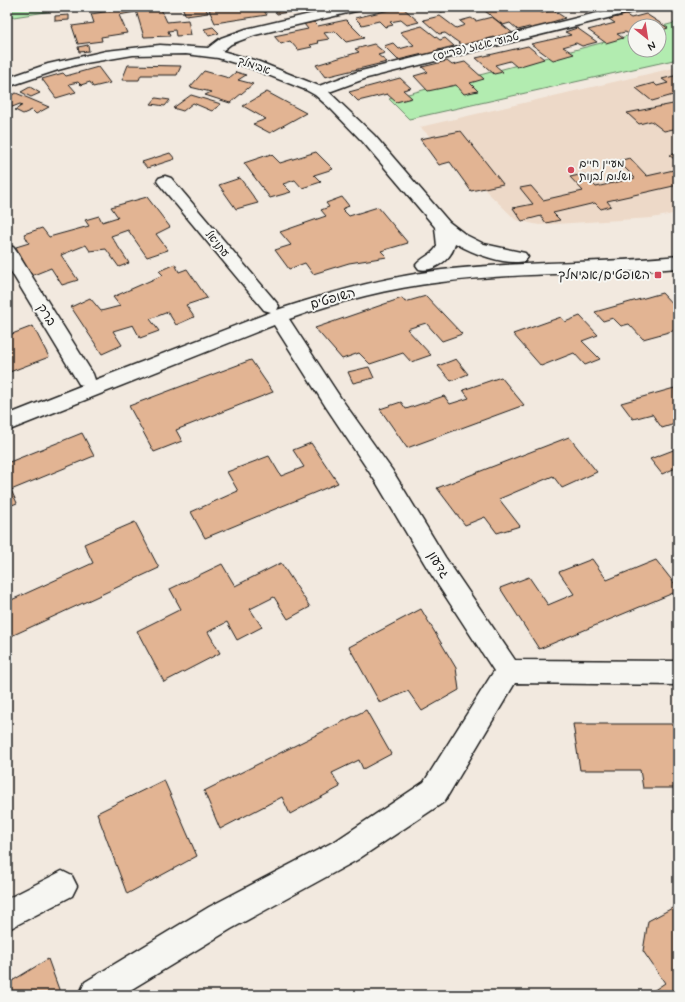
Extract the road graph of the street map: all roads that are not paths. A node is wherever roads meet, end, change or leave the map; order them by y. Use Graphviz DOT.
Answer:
graph roads {
  1 [pos="356,7"];
  2 [pos="636,7"];
  3 [pos="210,52"];
  4 [pos="7,83"];
  5 [pos="318,91"];
  6 [pos="165,181"];
  7 [pos="443,226"];
  8 [pos="678,250"];
  9 [pos="7,251"];
  10 [pos="519,257"];
  11 [pos="678,262"];
  12 [pos="425,265"];
  13 [pos="274,311"];
  14 [pos="86,378"];
  15 [pos="7,409"];
  16 [pos="7,423"];
  17 [pos="508,671"];
  18 [pos="678,673"];
  19 [pos="62,886"];
  20 [pos="7,915"];
  21 [pos="96,993"];
  1 -- 3 [label="street"];
  2 -- 5 [label="street, טבועי אגוז (פרייס)"];
  3 -- 4 [label="street, אבימלך"];
  3 -- 5 [label="street, אבימלך"];
  5 -- 7 [label="street, אבימלך"];
  6 -- 13 [label="street, עתניאל"];
  7 -- 10 [label="street, אבימלך"];
  7 -- 12 [label="street"];
  8 -- 10 [label="street, השופטים"];
  9 -- 14 [label="street, ברק"];
  10 -- 12 [label="street, השופטים"];
  11 -- 13 [label="street, השופטים"];
  12 -- 13 [label="street, השופטים"];
  13 -- 14 [label="street, השופטים"];
  13 -- 16 [label="street, השופטים"];
  13 -- 17 [label="street, גדעון"];
  14 -- 15 [label="street, השופטים"];
  17 -- 18 [label="street"];
  17 -- 21 [label="street"];
  19 -- 20 [label="street"];
}
